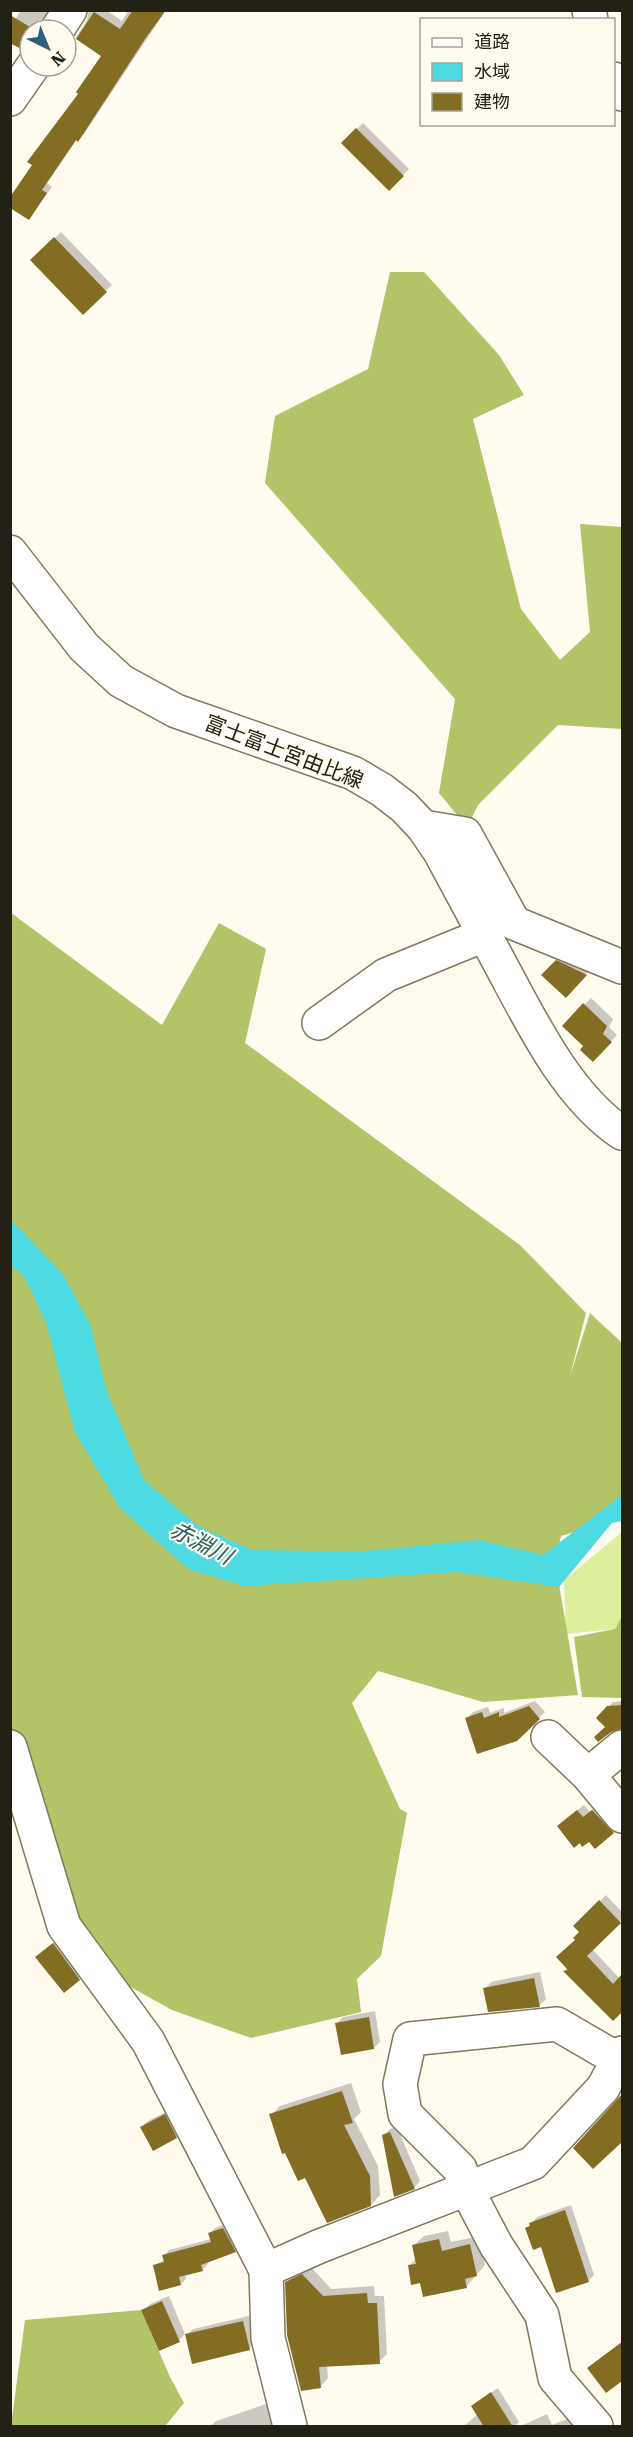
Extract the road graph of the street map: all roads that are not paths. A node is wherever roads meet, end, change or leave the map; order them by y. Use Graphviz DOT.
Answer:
graph roads {
  1 [pos="25,78"];
  2 [pos="10,99"];
  3 [pos="10,552"];
  4 [pos="423,827"];
  5 [pos="484,935"];
  6 [pos="622,967"];
  7 [pos="319,1023"];
  8 [pos="622,1133"];
  9 [pos="548,1737"];
  10 [pos="10,1747"];
  11 [pos="622,1747"];
  12 [pos="588,1775"];
  13 [pos="622,1816"];
  14 [pos="621,2059"];
  15 [pos="466,2188"];
  16 [pos="266,2270"];
  17 [pos="290,2427"];
  18 [pos="596,2427"];
  1 -- 2 [label="street"];
  3 -- 4 [label="street, 富士富士宮由比線"];
  4 -- 5 [label="street, 富士富士宮由比線"];
  4 -- 6 [label="street"];
  5 -- 7 [label="street"];
  5 -- 8 [label="street, 富士富士宮由比線"];
  9 -- 12 [label="street"];
  10 -- 16 [label="street"];
  11 -- 12 [label="street"];
  12 -- 13 [label="street"];
  14 -- 15 [label="street"];
  14 -- 15 [label="street"];
  15 -- 16 [label="street"];
  15 -- 18 [label="street"];
  16 -- 17 [label="street"];
}
